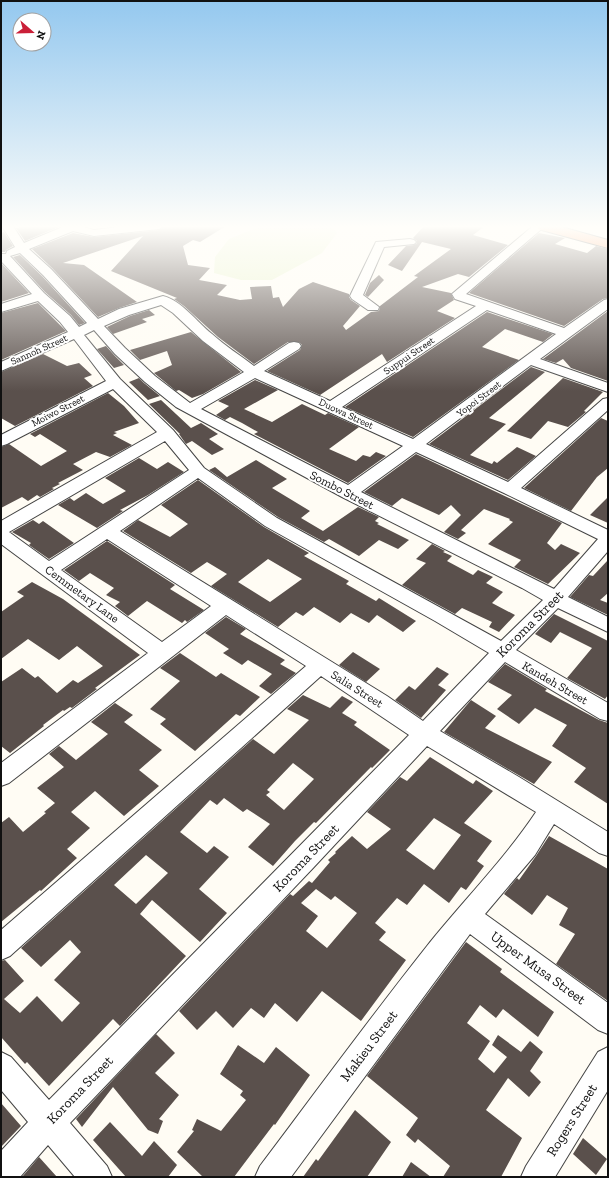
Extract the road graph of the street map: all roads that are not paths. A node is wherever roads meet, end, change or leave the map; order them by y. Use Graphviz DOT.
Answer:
graph roads {
  1 [pos="25,281"];
  2 [pos="55,281"];
  3 [pos="363,281"];
  4 [pos="474,281"];
  5 [pos="40,296"];
  6 [pos="608,303"];
  7 [pos="486,304"];
  8 [pos="373,307"];
  9 [pos="1,308"];
  10 [pos="96,325"];
  11 [pos="77,333"];
  12 [pos="565,333"];
  13 [pos="294,346"];
  14 [pos="530,360"];
  15 [pos="1,367"];
  16 [pos="254,372"];
  17 [pos="115,382"];
  18 [pos="608,388"];
  19 [pos="608,402"];
  20 [pos="332,407"];
  21 [pos="191,408"];
  22 [pos="167,433"];
  23 [pos="1,441"];
  24 [pos="415,446"];
  25 [pos="198,471"];
  26 [pos="510,489"];
  27 [pos="348,493"];
  28 [pos="1,529"];
  29 [pos="107,531"];
  30 [pos="1,535"];
  31 [pos="608,538"];
  32 [pos="48,570"];
  33 [pos="557,598"];
  34 [pos="225,605"];
  35 [pos="608,625"];
  36 [pos="502,652"];
  37 [pos="162,653"];
  38 [pos="320,665"];
  39 [pos="608,713"];
  40 [pos="424,733"];
  41 [pos="1,776"];
  42 [pos="551,809"];
  43 [pos="608,845"];
  44 [pos="468,916"];
  45 [pos="1,947"];
  46 [pos="608,1020"];
  47 [pos="608,1062"];
  48 [pos="1,1067"];
  49 [pos="49,1122"];
  50 [pos="1,1174"];
  51 [pos="96,1177"];
  52 [pos="271,1177"];
  53 [pos="537,1177"];
  1 -- 5 [label="street, Kandeh Street"];
  2 -- 10 [label="street, Sombo Street"];
  3 -- 8 [label="street"];
  4 -- 7 [label="street"];
  5 -- 9 [label="street"];
  5 -- 11 [label="street, Kandeh Street"];
  6 -- 12 [label="street, Yopoi Street"];
  7 -- 12 [label="street"];
  7 -- 20 [label="street, Suppui Street"];
  10 -- 11 [label="street, Sannoh Street"];
  10 -- 16 [label="street, Duowa Street"];
  10 -- 21 [label="street, Sombo Street"];
  11 -- 15 [label="street, Sannoh Street"];
  11 -- 17 [label="street, Kandeh Street"];
  12 -- 14 [label="street, Yopoi Street"];
  13 -- 16 [label="street"];
  14 -- 18 [label="street"];
  14 -- 24 [label="street, Yopoi Street"];
  16 -- 20 [label="street, Duowa Street"];
  16 -- 21 [label="street"];
  17 -- 22 [label="street, Kandeh Street"];
  17 -- 23 [label="street, Moiwo Street"];
  19 -- 26 [label="street"];
  20 -- 24 [label="street, Duowa Street"];
  21 -- 27 [label="street, Sombo Street"];
  22 -- 25 [label="street, Kandeh Street"];
  22 -- 28 [label="street"];
  24 -- 26 [label="street, Duowa Street"];
  24 -- 27 [label="street, Yopoi Street"];
  25 -- 29 [label="street"];
  25 -- 36 [label="street, Kandeh Street"];
  26 -- 31 [label="street, Duowa Street"];
  27 -- 33 [label="street, Sombo Street"];
  29 -- 32 [label="street"];
  29 -- 34 [label="street, Salia Street"];
  30 -- 32 [label="street, Cemmetary Lane"];
  31 -- 33 [label="street, Koroma Street"];
  32 -- 37 [label="street, Cemmetary Lane"];
  33 -- 35 [label="street, Sombo Street"];
  33 -- 36 [label="street, Koroma Street"];
  34 -- 37 [label="street"];
  34 -- 38 [label="street, Salia Street"];
  36 -- 39 [label="street, Kandeh Street"];
  36 -- 40 [label="street, Koroma Street"];
  37 -- 41 [label="street"];
  38 -- 40 [label="street, Salia Street"];
  38 -- 45 [label="street"];
  40 -- 42 [label="street, Salia Street"];
  40 -- 49 [label="street, Koroma Street"];
  42 -- 43 [label="street, Salia Street"];
  42 -- 44 [label="street, Makieu Street"];
  44 -- 46 [label="street, Upper Musa Street"];
  44 -- 52 [label="street, Makieu Street"];
  47 -- 53 [label="street, Rogers Street"];
  48 -- 49 [label="street"];
  49 -- 50 [label="street, Koroma Street"];
  49 -- 51 [label="street"];
}
